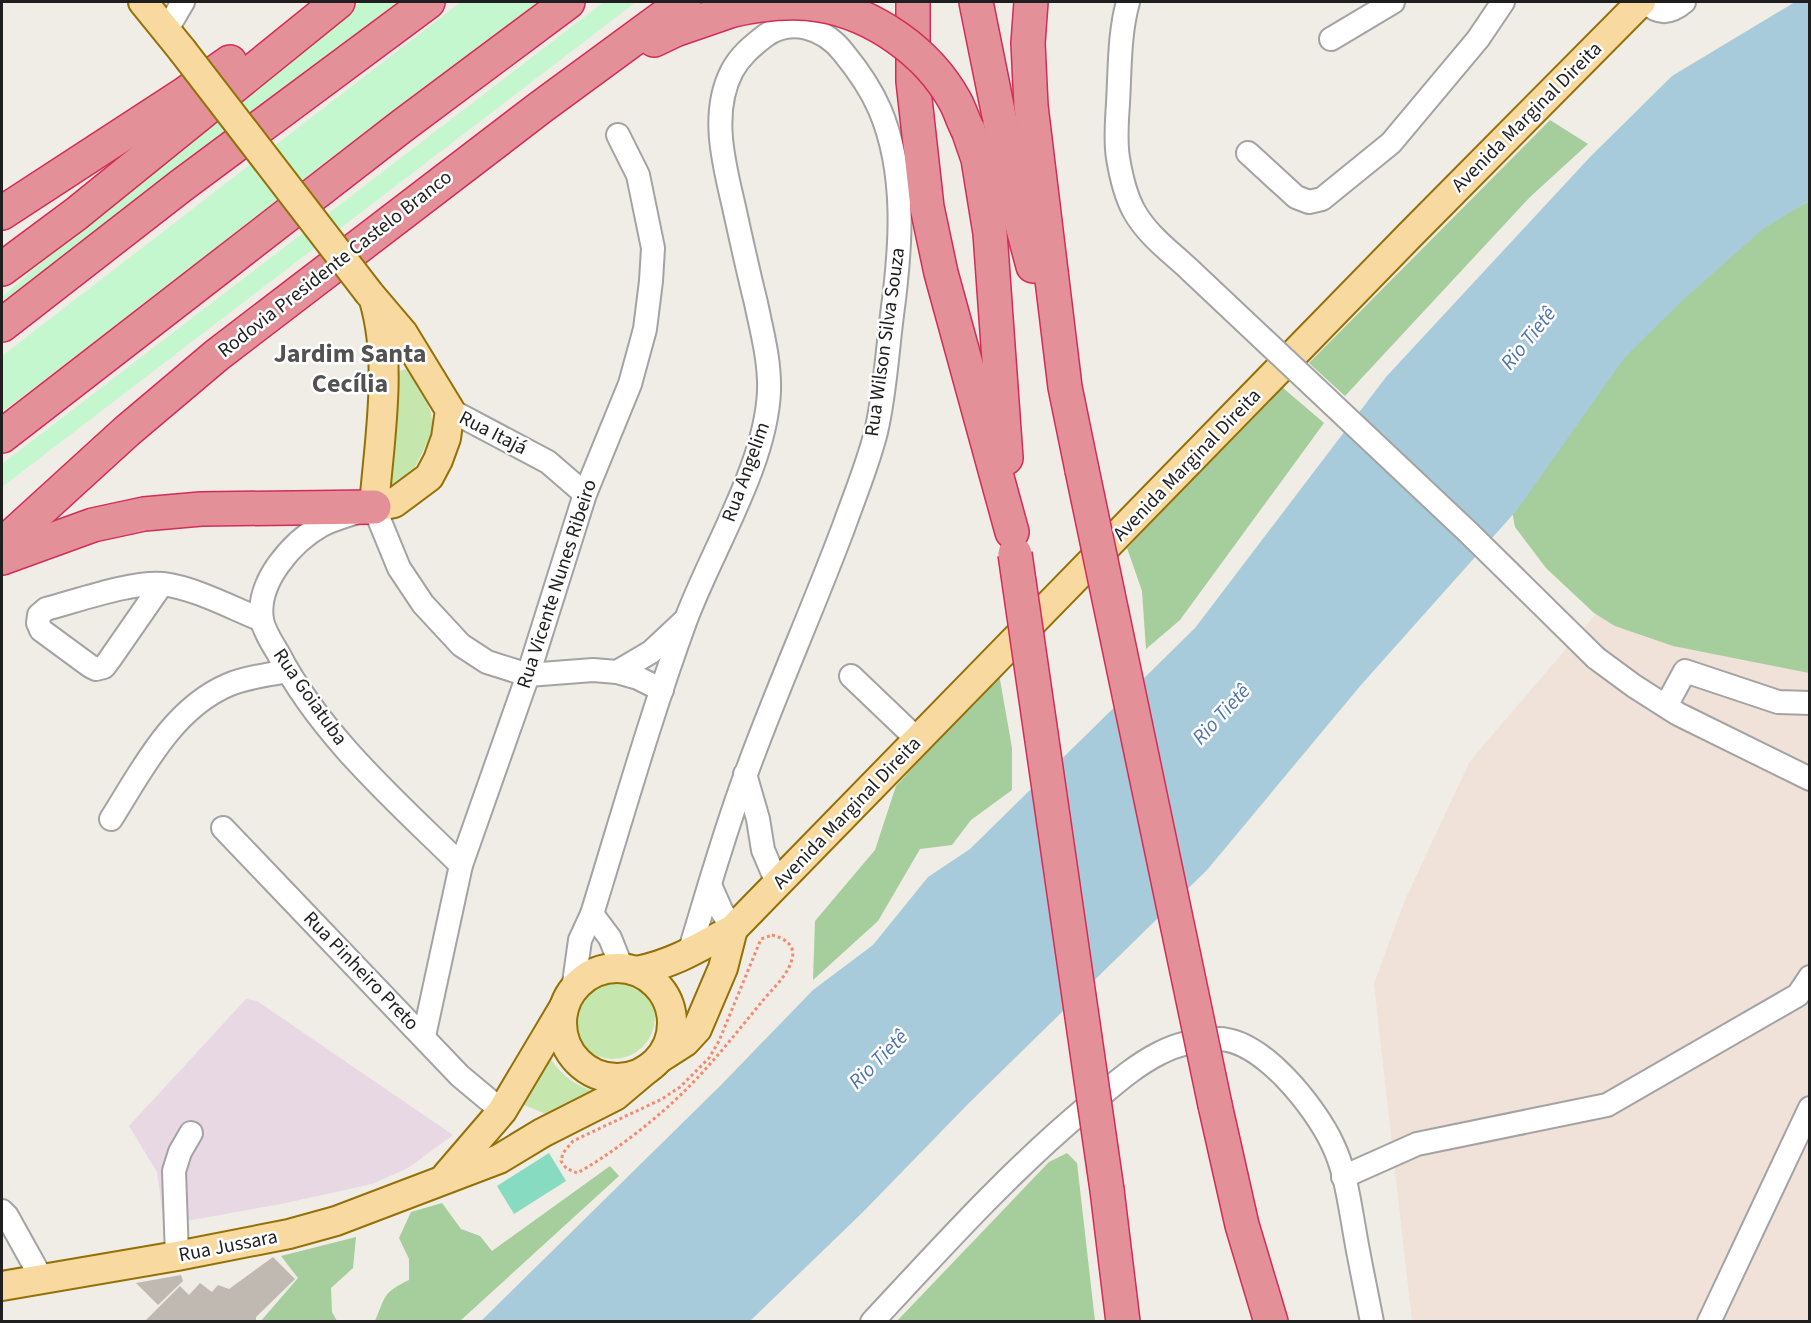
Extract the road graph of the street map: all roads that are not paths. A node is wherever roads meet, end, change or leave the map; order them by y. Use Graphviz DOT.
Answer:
graph roads {
  1 [pos="143,2"];
  2 [pos="183,2"];
  3 [pos="314,2"];
  4 [pos="338,2"];
  5 [pos="428,2"];
  6 [pos="568,2"];
  7 [pos="684,2"];
  8 [pos="914,2"];
  9 [pos="976,2"];
  10 [pos="1031,2"];
  11 [pos="1128,2"];
  12 [pos="1393,2"];
  13 [pos="1503,2"];
  14 [pos="1643,2"];
  15 [pos="1684,2"];
  16 [pos="1331,39"];
  17 [pos="174,40"];
  18 [pos="838,45"];
  19 [pos="541,107"];
  20 [pos="618,135"];
  21 [pos="1248,153"];
  22 [pos="2,213"];
  23 [pos="76,214"];
  24 [pos="2,269"];
  25 [pos="2,279"];
  26 [pos="371,297"];
  27 [pos="2,325"];
  28 [pos="417,353"];
  29 [pos="384,366"];
  30 [pos="1066,398"];
  31 [pos="450,410"];
  32 [pos="2,435"];
  33 [pos="585,494"];
  34 [pos="374,507"];
  35 [pos="1014,543"];
  36 [pos="2,545"];
  37 [pos="2,558"];
  38 [pos="162,584"];
  39 [pos="686,619"];
  40 [pos="262,620"];
  41 [pos="538,645"];
  42 [pos="487,662"];
  43 [pos="287,671"];
  44 [pos="617,672"];
  45 [pos="560,673"];
  46 [pos="528,675"];
  47 [pos="851,676"];
  48 [pos="662,690"];
  49 [pos="1809,703"];
  50 [pos="1666,706"];
  51 [pos="918,740"];
  52 [pos="746,774"];
  53 [pos="1809,779"];
  54 [pos="111,819"];
  55 [pos="223,828"];
  56 [pos="461,866"];
  57 [pos="710,885"];
  58 [pos="778,885"];
  59 [pos="592,914"];
  60 [pos="733,929"];
  61 [pos="689,953"];
  62 [pos="629,969"];
  63 [pos="1809,977"];
  64 [pos="568,999"];
  65 [pos="424,1036"];
  66 [pos="653,1064"];
  67 [pos="1809,1108"];
  68 [pos="502,1111"];
  69 [pos="191,1133"];
  70 [pos="542,1133"];
  71 [pos="446,1177"];
  72 [pos="1343,1177"];
  73 [pos="2,1211"];
  74 [pos="177,1256"];
  75 [pos="42,1279"];
  76 [pos="2,1286"];
  77 [pos="872,1322"];
  78 [pos="1123,1322"];
  79 [pos="1270,1322"];
  80 [pos="1372,1322"];
  81 [pos="1709,1322"];
  1 -- 17 [label="main road, Rua Itajá"];
  2 -- 17 [label="street"];
  3 -- 22 [label="highway"];
  4 -- 23 [label="highway"];
  5 -- 27 [label="highway"];
  6 -- 32 [label="highway"];
  7 -- 19 [label="highway, Rodovia Presidente Castelo Branco"];
  8 -- 35 [label="highway"];
  9 -- 30 [label="highway"];
  10 -- 30 [label="highway"];
  11 -- 50 [label="street, bridge"];
  12 -- 16 [label="street"];
  13 -- 21 [label="street"];
  14 -- 15 [label="street"];
  14 -- 51 [label="main road, Avenida Marginal Direita"];
  17 -- 26 [label="main road, Rua Itajá, bridge"];
  18 -- 39 [label="street, Rua Angelim"];
  18 -- 52 [label="street, Rua Wilson Silva Souza"];
  19 -- 35 [label="highway, bridge"];
  19 -- 36 [label="highway, Rodovia Presidente Castelo Branco"];
  20 -- 33 [label="street, Rua Vicente Nunes Ribeiro"];
  23 -- 24 [label="highway"];
  23 -- 25 [label="highway"];
  26 -- 28 [label="main road, Rua Itajá"];
  26 -- 29 [label="main road"];
  28 -- 29 [label="main road"];
  28 -- 31 [label="main road, Rua Itajá"];
  29 -- 34 [label="main road"];
  30 -- 79 [label="highway, bridge"];
  31 -- 33 [label="street, Rua Itajá"];
  31 -- 34 [label="main road"];
  33 -- 41 [label="street, Rua Vicente Nunes Ribeiro"];
  34 -- 37 [label="highway"];
  34 -- 40 [label="street"];
  34 -- 42 [label="street"];
  35 -- 78 [label="highway, bridge"];
  38 -- 38 [label="street"];
  38 -- 40 [label="street"];
  39 -- 44 [label="street"];
  39 -- 48 [label="street, Rua Angelim"];
  40 -- 43 [label="street, Rua Goiatuba"];
  41 -- 42 [label="street"];
  41 -- 45 [label="street"];
  41 -- 46 [label="street, Rua Vicente Nunes Ribeiro"];
  42 -- 46 [label="street"];
  43 -- 54 [label="street"];
  43 -- 56 [label="street, Rua Goiatuba"];
  44 -- 45 [label="street"];
  44 -- 48 [label="street"];
  45 -- 46 [label="street"];
  46 -- 56 [label="street, Rua Vicente Nunes Ribeiro"];
  47 -- 51 [label="street"];
  48 -- 59 [label="street, Rua Angelim"];
  49 -- 50 [label="street"];
  50 -- 53 [label="street"];
  51 -- 58 [label="main road, Avenida Marginal Direita"];
  52 -- 57 [label="street, Rua Wilson Silva Souza"];
  52 -- 58 [label="street"];
  55 -- 65 [label="street, Rua Pinheiro Preto"];
  56 -- 65 [label="street, Rua Vicente Nunes Ribeiro"];
  57 -- 60 [label="street"];
  57 -- 61 [label="street, Rua Wilson Silva Souza"];
  58 -- 60 [label="main road, Avenida Marginal Direita"];
  59 -- 62 [label="street"];
  59 -- 64 [label="street, Rua Angelim"];
  60 -- 61 [label="main road, Avenida Marginal Direita"];
  60 -- 66 [label="main road"];
  61 -- 62 [label="main road, Avenida Marginal Direita"];
  62 -- 64 [label="main road"];
  62 -- 66 [label="main road"];
  63 -- 72 [label="street"];
  64 -- 66 [label="main road"];
  64 -- 68 [label="main road, Rua Jussara"];
  65 -- 68 [label="street, Rua Pinheiro Preto"];
  66 -- 70 [label="main road, Rua Jussara"];
  67 -- 81 [label="street"];
  68 -- 70 [label="main road"];
  68 -- 71 [label="main road, Rua Jussara"];
  69 -- 74 [label="street"];
  70 -- 71 [label="main road, Rua Jussara"];
  71 -- 74 [label="main road, Rua Jussara"];
  72 -- 77 [label="street"];
  72 -- 80 [label="street"];
  73 -- 75 [label="street"];
  74 -- 75 [label="main road, Rua Jussara"];
  75 -- 76 [label="main road, Rua Jussara"];
}
